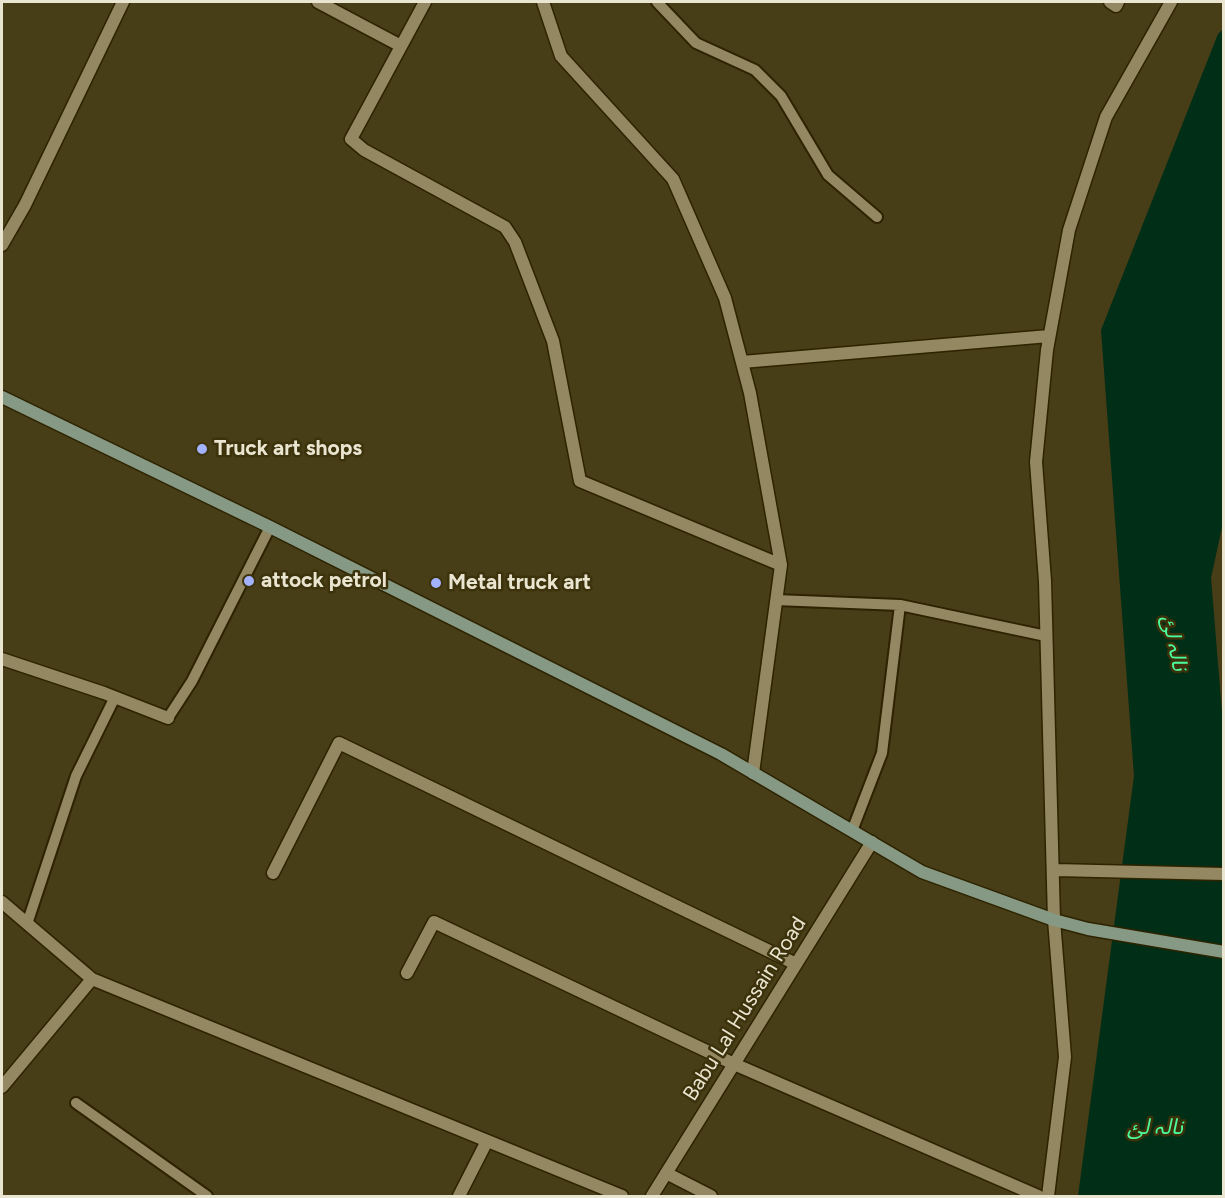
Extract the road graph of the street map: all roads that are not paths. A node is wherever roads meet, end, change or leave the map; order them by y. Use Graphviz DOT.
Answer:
graph roads {
  1 [pos="123,2"];
  2 [pos="318,2"];
  3 [pos="425,2"];
  4 [pos="543,2"];
  5 [pos="657,2"];
  6 [pos="1110,2"];
  7 [pos="1118,2"];
  8 [pos="1171,2"];
  9 [pos="401,45"];
  10 [pos="877,217"];
  11 [pos="2,245"];
  12 [pos="1049,336"];
  13 [pos="742,362"];
  14 [pos="2,398"];
  15 [pos="270,527"];
  16 [pos="781,565"];
  17 [pos="776,600"];
  18 [pos="900,605"];
  19 [pos="1046,636"];
  20 [pos="2,660"];
  21 [pos="115,697"];
  22 [pos="168,718"];
  23 [pos="753,773"];
  24 [pos="852,831"];
  25 [pos="872,842"];
  26 [pos="1055,870"];
  27 [pos="273,873"];
  28 [pos="1224,874"];
  29 [pos="2,903"];
  30 [pos="1054,920"];
  31 [pos="27,924"];
  32 [pos="1224,952"];
  33 [pos="796,964"];
  34 [pos="406,973"];
  35 [pos="92,979"];
  36 [pos="734,1065"];
  37 [pos="2,1087"];
  38 [pos="76,1103"];
  39 [pos="487,1141"];
  40 [pos="666,1173"];
  41 [pos="207,1197"];
  42 [pos="459,1197"];
  43 [pos="622,1197"];
  44 [pos="652,1197"];
  45 [pos="711,1197"];
  46 [pos="1038,1197"];
  47 [pos="1048,1197"];
  1 -- 11 [label="street"];
  2 -- 9 [label="street"];
  3 -- 9 [label="street"];
  4 -- 13 [label="street"];
  5 -- 10 [label="lane"];
  6 -- 7 [label="street"];
  8 -- 12 [label="street"];
  9 -- 16 [label="street"];
  12 -- 13 [label="street"];
  12 -- 19 [label="street"];
  13 -- 16 [label="street"];
  14 -- 15 [label="main road"];
  15 -- 22 [label="lane"];
  15 -- 23 [label="main road"];
  16 -- 17 [label="street"];
  17 -- 18 [label="lane"];
  17 -- 23 [label="street"];
  18 -- 19 [label="lane"];
  18 -- 24 [label="lane"];
  19 -- 26 [label="street"];
  20 -- 21 [label="street"];
  21 -- 22 [label="street"];
  21 -- 31 [label="lane"];
  23 -- 24 [label="main road"];
  24 -- 25 [label="main road"];
  25 -- 30 [label="main road"];
  25 -- 33 [label="street, Babu Lal Hussain Road"];
  26 -- 28 [label="street"];
  26 -- 30 [label="street"];
  27 -- 33 [label="street"];
  29 -- 31 [label="street"];
  30 -- 32 [label="main road"];
  30 -- 47 [label="street"];
  31 -- 35 [label="street"];
  33 -- 36 [label="street, Babu Lal Hussain Road"];
  34 -- 36 [label="street"];
  35 -- 37 [label="street"];
  35 -- 39 [label="street"];
  36 -- 40 [label="street, Babu Lal Hussain Road"];
  36 -- 46 [label="street"];
  38 -- 41 [label="lane"];
  39 -- 42 [label="street"];
  39 -- 43 [label="street"];
  40 -- 44 [label="street, Babu Lal Hussain Road"];
  40 -- 45 [label="street"];
}
